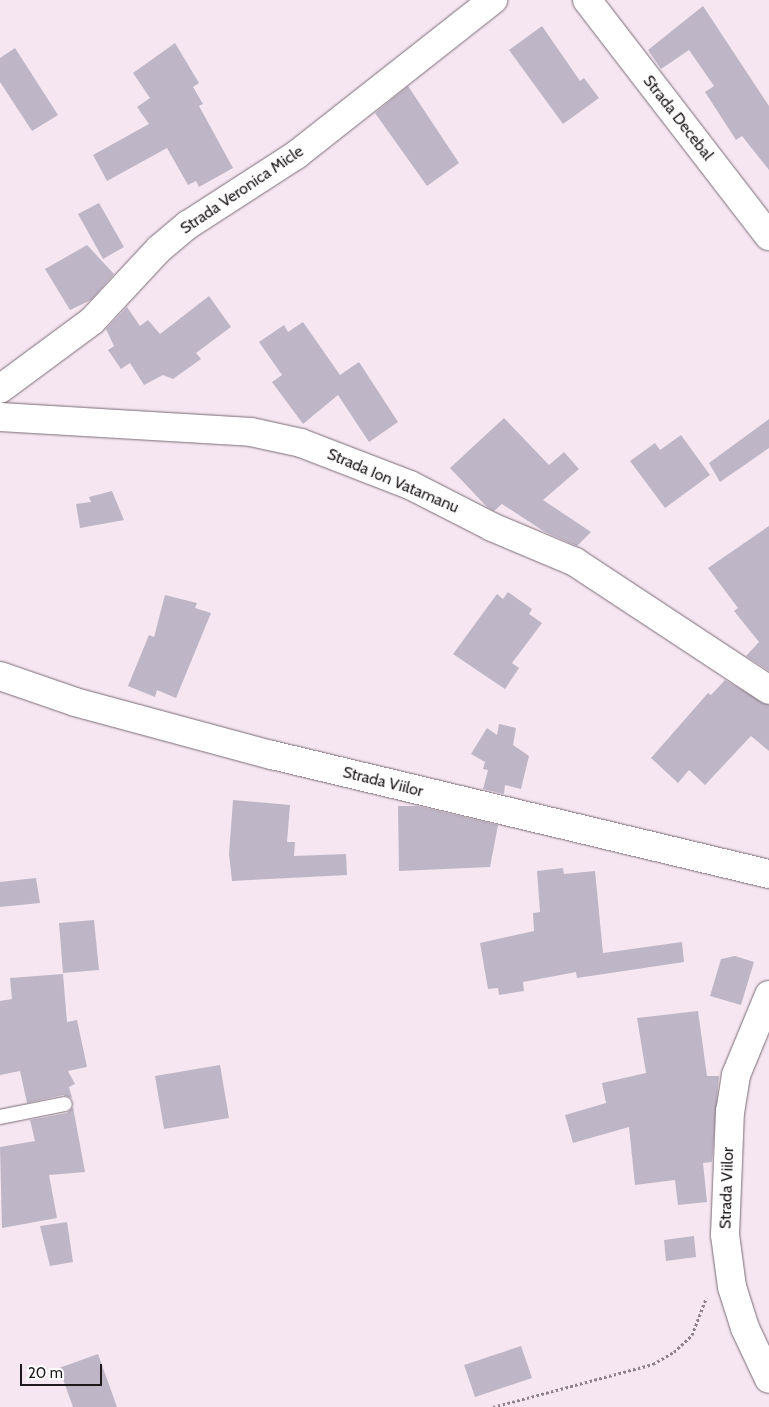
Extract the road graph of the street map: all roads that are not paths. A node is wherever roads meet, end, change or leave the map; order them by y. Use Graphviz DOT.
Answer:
graph roads {
  1 [pos="493,0"];
  2 [pos="587,0"];
  3 [pos="769,236"];
  4 [pos="0,388"];
  5 [pos="0,417"];
  6 [pos="0,676"];
  7 [pos="769,690"];
  8 [pos="769,874"];
  9 [pos="769,996"];
  10 [pos="64,1104"];
  11 [pos="0,1117"];
  12 [pos="769,1379"];
  1 -- 4 [label="street, Strada Veronica Micle"];
  2 -- 3 [label="street, Strada Decebal"];
  5 -- 7 [label="street, Strada Ion Vatamanu"];
  6 -- 8 [label="street, Strada Viilor"];
  9 -- 12 [label="street, Strada Viilor"];
  10 -- 11 [label="lane"];
}
